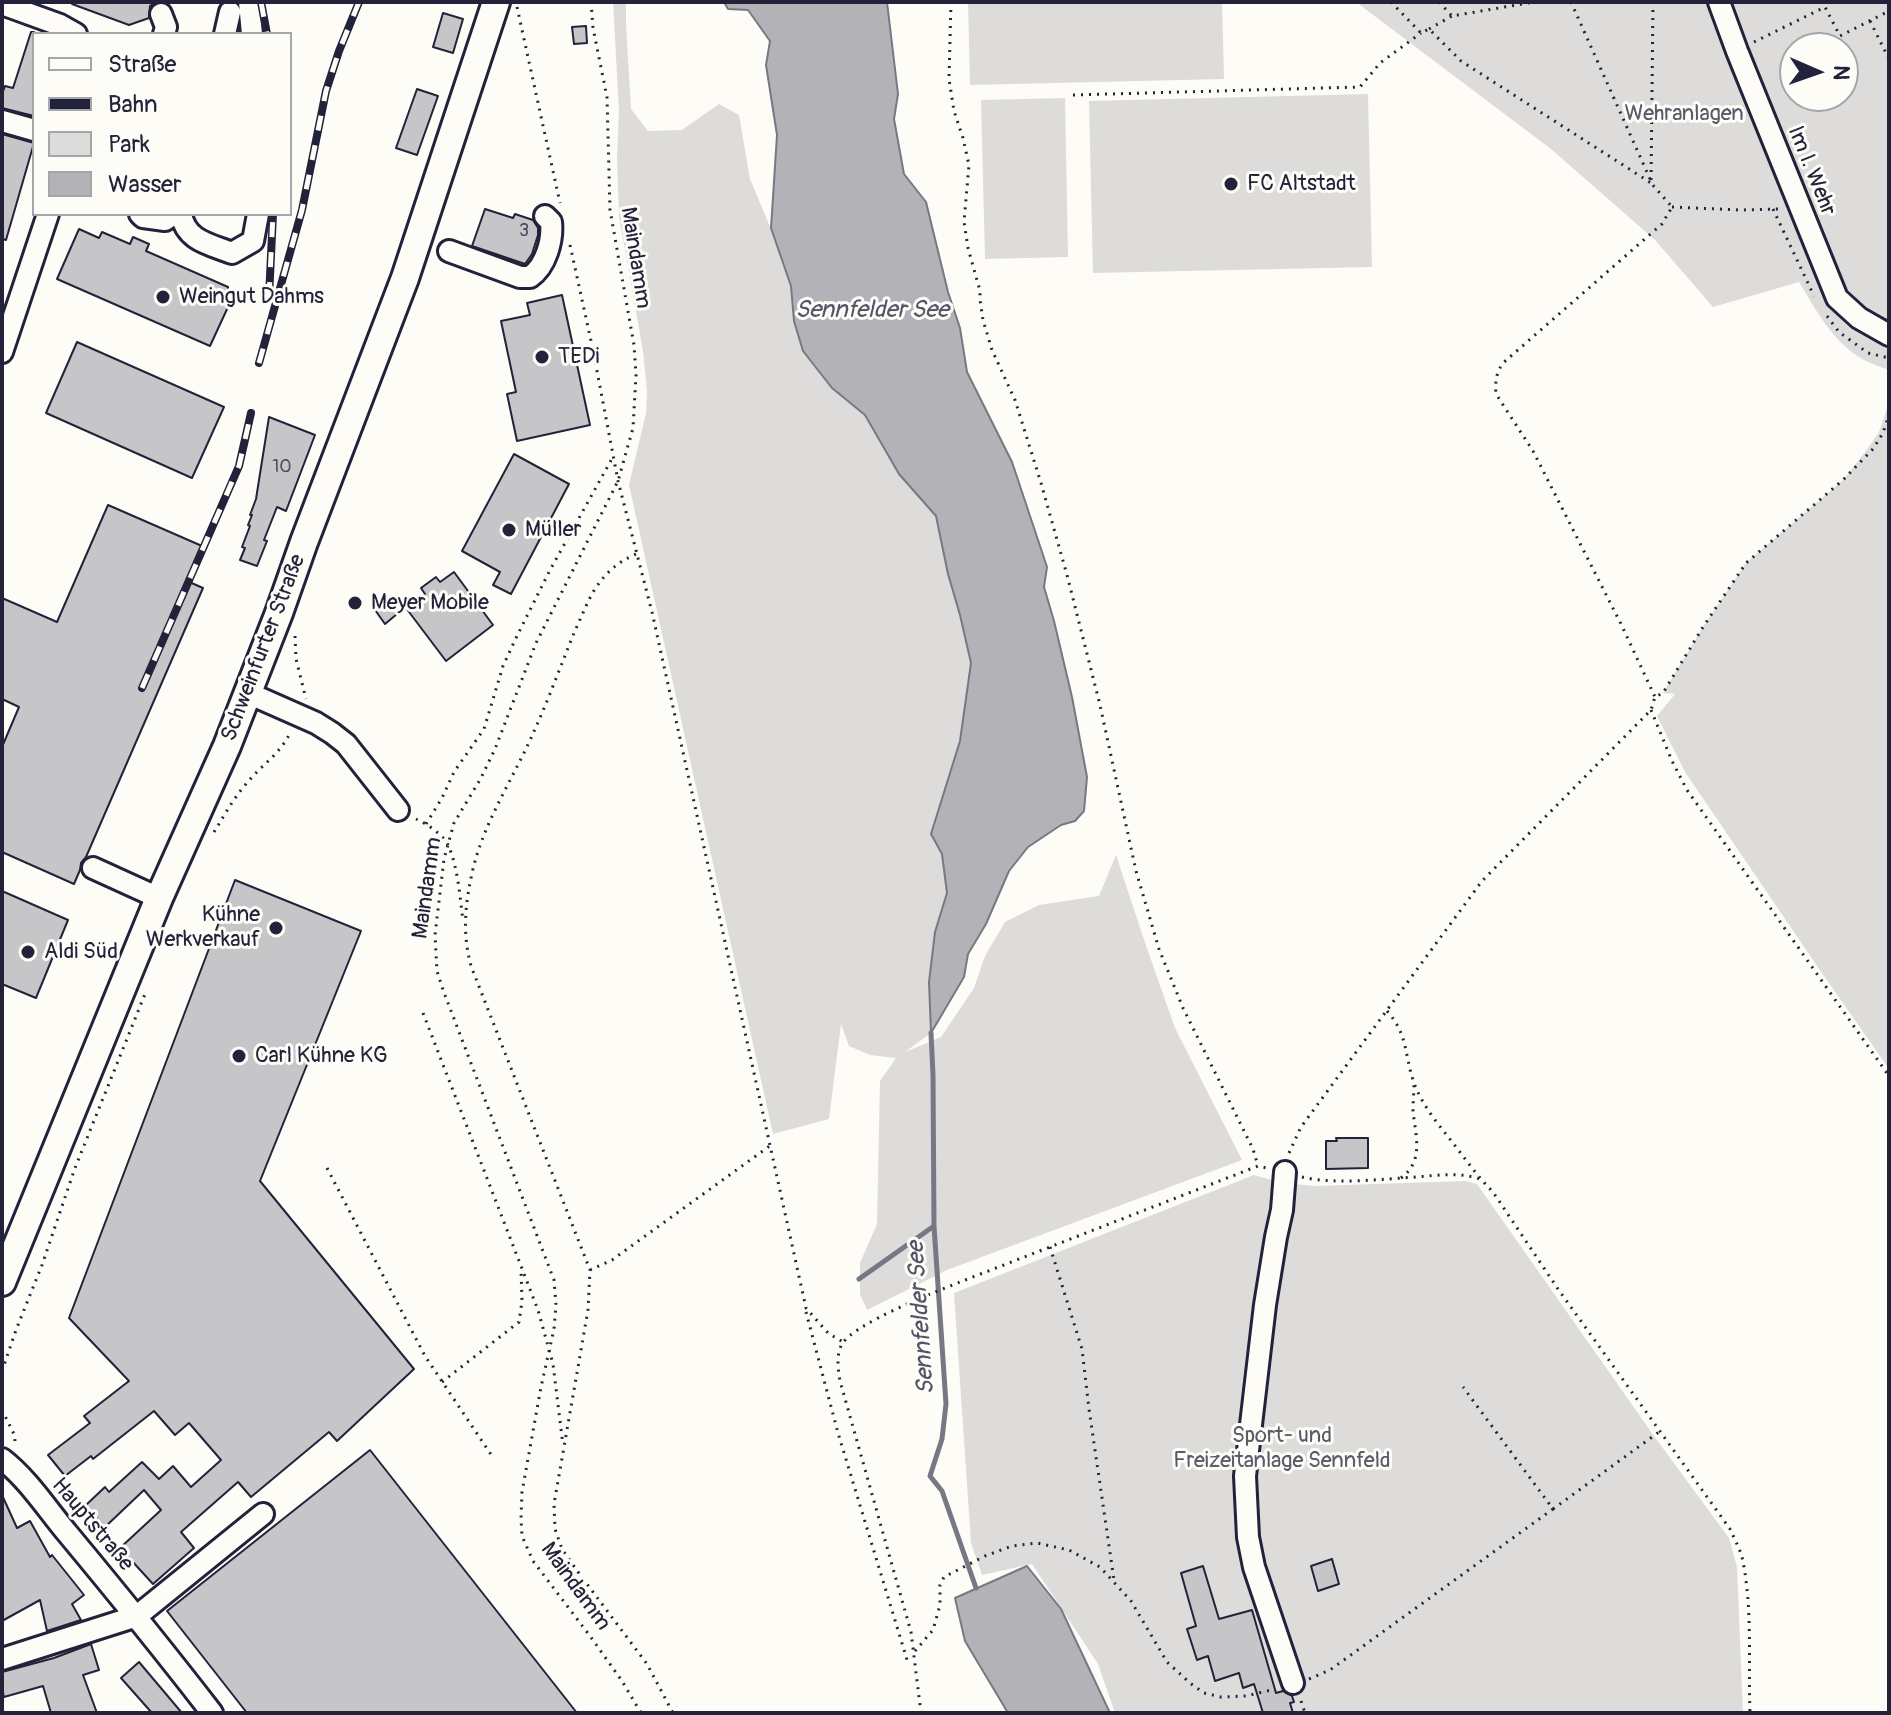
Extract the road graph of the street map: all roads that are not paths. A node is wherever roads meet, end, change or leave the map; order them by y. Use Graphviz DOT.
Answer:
graph roads {
  1 [pos="249,2"];
  2 [pos="496,2"];
  3 [pos="1719,2"];
  4 [pos="3,6"];
  5 [pos="230,12"];
  6 [pos="72,32"];
  7 [pos="225,32"];
  8 [pos="252,32"];
  9 [pos="2,121"];
  10 [pos="32,129"];
  11 [pos="47,216"];
  12 [pos="142,216"];
  13 [pos="170,216"];
  14 [pos="181,216"];
  15 [pos="258,216"];
  16 [pos="545,216"];
  17 [pos="449,251"];
  18 [pos="10,300"];
  19 [pos="1889,335"];
  20 [pos="2,352"];
  21 [pos="248,693"];
  22 [pos="398,810"];
  23 [pos="93,868"];
  24 [pos="159,898"];
  25 [pos="1285,1172"];
  26 [pos="2,1282"];
  27 [pos="5,1463"];
  28 [pos="263,1514"];
  29 [pos="137,1616"];
  30 [pos="2,1659"];
  31 [pos="1293,1683"];
  32 [pos="212,1713"];
  1 -- 8 [label="street"];
  2 -- 21 [label="main road, Schweinfurter Straße"];
  3 -- 19 [label="street, Im I. Wehr"];
  4 -- 6 [label="street"];
  5 -- 7 [label="street"];
  9 -- 10 [label="street"];
  11 -- 18 [label="street"];
  12 -- 13 [label="street"];
  14 -- 15 [label="street"];
  16 -- 17 [label="street"];
  18 -- 20 [label="street"];
  21 -- 22 [label="street"];
  21 -- 24 [label="main road, Schweinfurter Straße"];
  23 -- 24 [label="street"];
  24 -- 26 [label="main road, Schweinfurter Straße"];
  25 -- 31 [label="street"];
  27 -- 29 [label="street, Hauptstraße"];
  28 -- 29 [label="street"];
  29 -- 30 [label="street"];
  29 -- 32 [label="street, Hauptstraße"];
}
